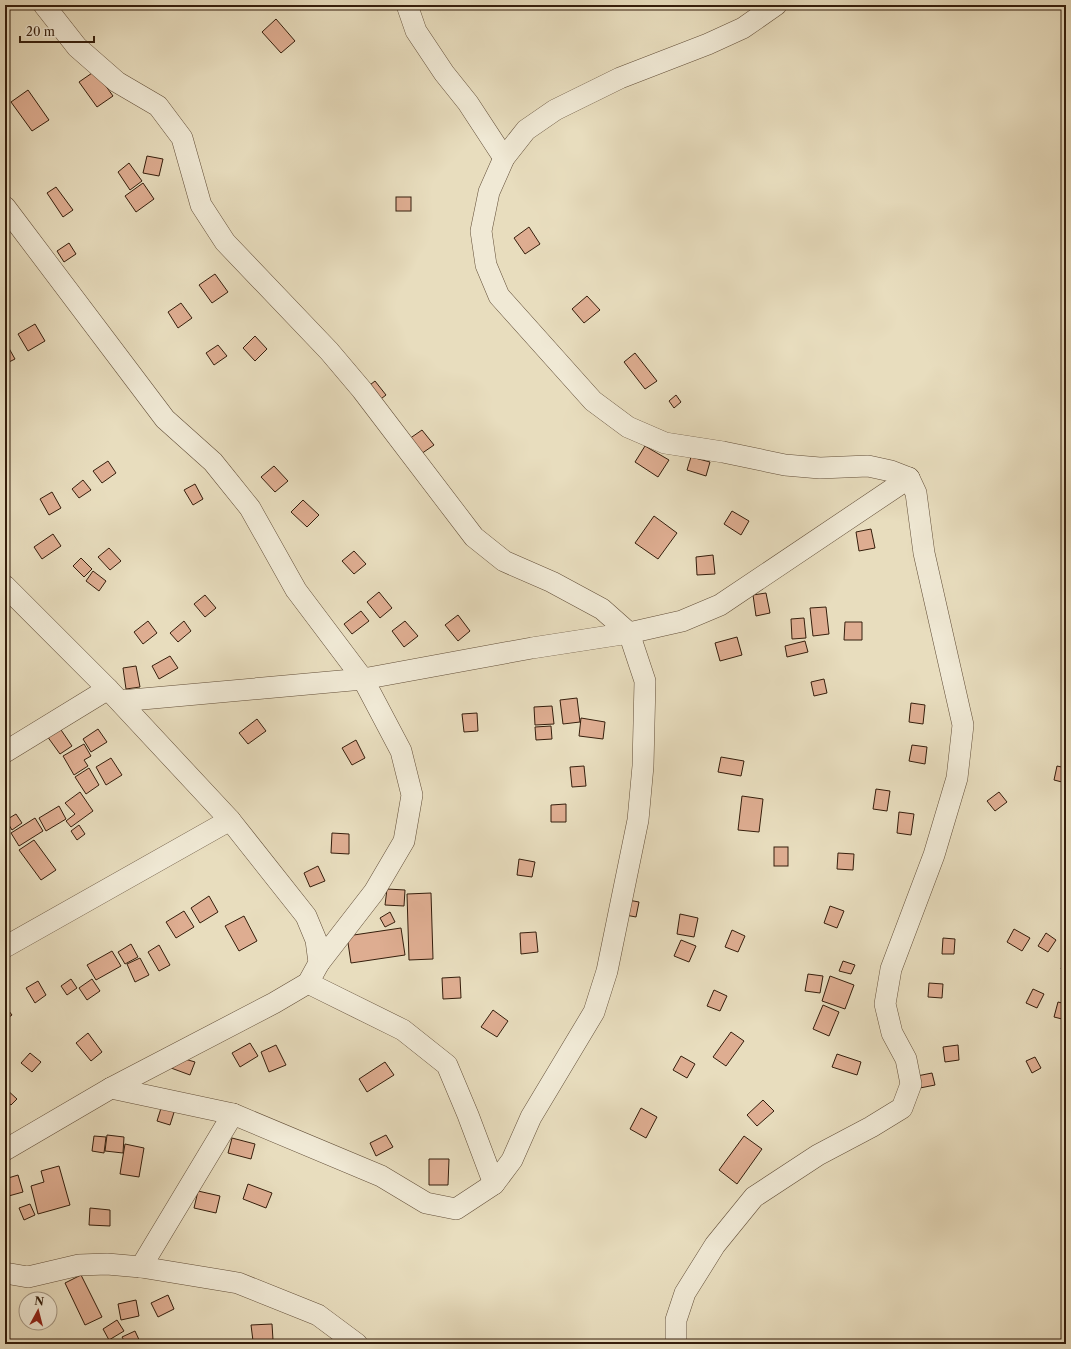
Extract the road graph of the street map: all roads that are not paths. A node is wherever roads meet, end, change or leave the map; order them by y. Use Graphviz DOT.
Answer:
graph roads {
  1 [pos="44,5"];
  2 [pos="407,5"];
  3 [pos="776,5"];
  4 [pos="504,158"];
  5 [pos="5,208"];
  6 [pos="909,478"];
  7 [pos="5,586"];
  8 [pos="629,633"];
  9 [pos="363,679"];
  10 [pos="114,695"];
  11 [pos="5,752"];
  12 [pos="230,820"];
  13 [pos="5,947"];
  14 [pos="319,963"];
  15 [pos="308,984"];
  16 [pos="111,1088"];
  17 [pos="233,1114"];
  18 [pos="5,1150"];
  19 [pos="494,1184"];
  20 [pos="141,1267"];
  21 [pos="5,1273"];
  22 [pos="358,1344"];
  23 [pos="676,1344"];
  1 -- 8 [label="street"];
  2 -- 4 [label="street"];
  3 -- 4 [label="street"];
  4 -- 6 [label="street"];
  5 -- 9 [label="street"];
  6 -- 8 [label="street"];
  6 -- 23 [label="street"];
  7 -- 10 [label="street"];
  8 -- 9 [label="street"];
  8 -- 19 [label="street"];
  9 -- 10 [label="street"];
  9 -- 14 [label="street"];
  10 -- 11 [label="street"];
  10 -- 12 [label="street"];
  12 -- 13 [label="street"];
  12 -- 14 [label="street"];
  14 -- 15 [label="street"];
  15 -- 16 [label="street"];
  15 -- 19 [label="street"];
  16 -- 17 [label="street"];
  16 -- 18 [label="street"];
  17 -- 19 [label="street"];
  17 -- 20 [label="street"];
  20 -- 21 [label="street"];
  20 -- 22 [label="street"];
}
